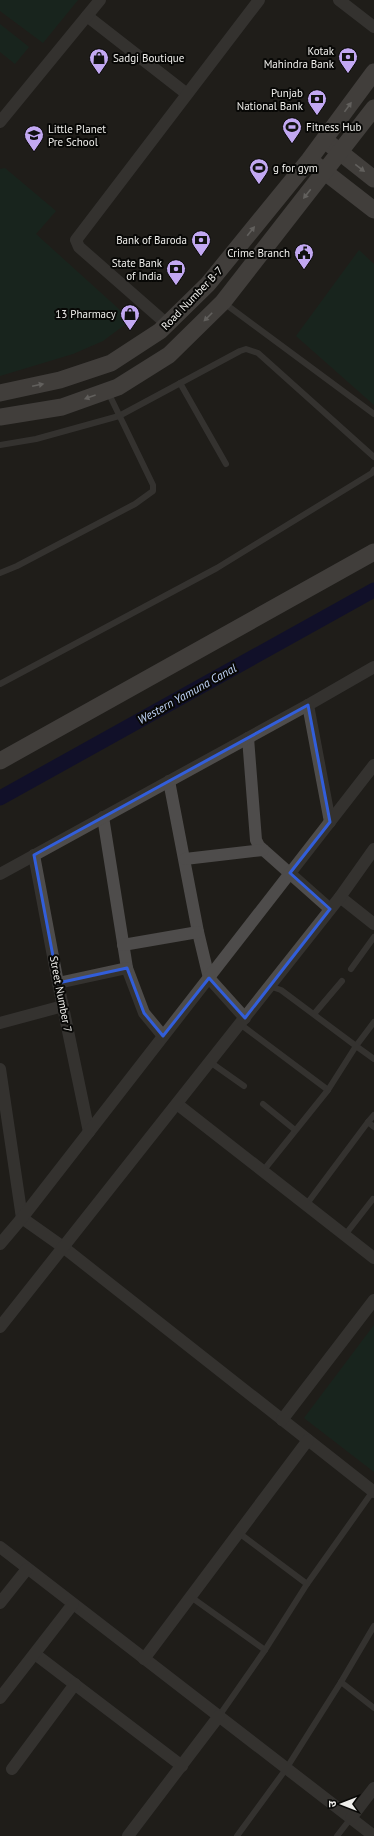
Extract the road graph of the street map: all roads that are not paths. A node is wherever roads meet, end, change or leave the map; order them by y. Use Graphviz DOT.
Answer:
graph roads {
  1 [pos="100,0"];
  2 [pos="259,0"];
  3 [pos="339,0"];
  4 [pos="87,16"];
  5 [pos="374,27"];
  6 [pos="374,72"];
  7 [pos="187,94"];
  8 [pos="374,108"];
  9 [pos="0,122"];
  10 [pos="325,140"];
  11 [pos="340,152"];
  12 [pos="309,160"];
  13 [pos="324,172"];
  14 [pos="374,179"];
  15 [pos="374,210"];
  16 [pos="223,302"];
  17 [pos="168,325"];
  18 [pos="180,383"];
  19 [pos="108,390"];
  20 [pos="0,393"];
  21 [pos="374,414"];
  22 [pos="119,416"];
  23 [pos="0,417"];
  24 [pos="0,445"];
  25 [pos="374,457"];
  26 [pos="226,464"];
  27 [pos="374,470"];
  28 [pos="374,552"];
  29 [pos="0,573"];
  30 [pos="374,667"];
  31 [pos="0,684"];
  32 [pos="308,705"];
  33 [pos="248,738"];
  34 [pos="0,761"];
  35 [pos="374,765"];
  36 [pos="169,781"];
  37 [pos="103,818"];
  38 [pos="330,822"];
  39 [pos="374,849"];
  40 [pos="264,850"];
  41 [pos="34,855"];
  42 [pos="185,859"];
  43 [pos="290,873"];
  44 [pos="0,874"];
  45 [pos="340,897"];
  46 [pos="330,909"];
  47 [pos="374,924"];
  48 [pos="198,932"];
  49 [pos="374,937"];
  50 [pos="123,945"];
  51 [pos="127,968"];
  52 [pos="350,969"];
  53 [pos="209,978"];
  54 [pos="342,981"];
  55 [pos="58,983"];
  56 [pos="270,986"];
  57 [pos="63,1006"];
  58 [pos="314,1014"];
  59 [pos="242,1021"];
  60 [pos="374,1022"];
  61 [pos="0,1024"];
  62 [pos="163,1036"];
  63 [pos="356,1046"];
  64 [pos="374,1059"];
  65 [pos="210,1062"];
  66 [pos="0,1069"];
  67 [pos="244,1086"];
  68 [pos="328,1090"];
  69 [pos="177,1104"];
  70 [pos="263,1104"];
  71 [pos="3,1111"];
  72 [pos="374,1115"];
  73 [pos="368,1122"];
  74 [pos="374,1127"];
  75 [pos="295,1130"];
  76 [pos="89,1132"];
  77 [pos="263,1171"];
  78 [pos="373,1199"];
  79 [pos="306,1205"];
  80 [pos="22,1218"];
  81 [pos="345,1235"];
  82 [pos="0,1244"];
  83 [pos="63,1247"];
  84 [pos="374,1258"];
  85 [pos="374,1300"];
  86 [pos="0,1327"];
  87 [pos="282,1420"];
  88 [pos="308,1440"];
  89 [pos="373,1492"];
  90 [pos="239,1533"];
  91 [pos="0,1547"];
  92 [pos="27,1568"];
  93 [pos="307,1584"];
  94 [pos="191,1597"];
  95 [pos="0,1603"];
  96 [pos="73,1604"];
  97 [pos="374,1626"];
  98 [pos="265,1650"];
  99 [pos="35,1654"];
  100 [pos="144,1659"];
  101 [pos="341,1682"];
  102 [pos="75,1684"];
  103 [pos="0,1698"];
  104 [pos="374,1708"];
  105 [pos="219,1716"];
  106 [pos="182,1766"];
  107 [pos="12,1769"];
  108 [pos="286,1769"];
  109 [pos="374,1788"];
  110 [pos="351,1818"];
  111 [pos="131,1835"];
  112 [pos="237,1836"];
  113 [pos="337,1836"];
  114 [pos="374,1836"];
  1 -- 4 [label="street"];
  2 -- 7 [label="street"];
  3 -- 5 [label="street"];
  4 -- 7 [label="street"];
  4 -- 9 [label="street"];
  10 -- 6 [label="street, Road Number B-7, one-way"];
  7 -- 17 [label="street"];
  8 -- 11 [label="street, Road Number B-7"];
  10 -- 11 [label="street"];
  10 -- 12 [label="street, Road Number B-7"];
  11 -- 13 [label="street, Road Number B-7"];
  11 -- 14 [label="street, one-way"];
  12 -- 13 [label="street"];
  17 -- 12 [label="street, Road Number B-7, one-way"];
  13 -- 15 [label="street"];
  13 -- 16 [label="street, Road Number B-7, one-way"];
  16 -- 19 [label="street, Road Number B-7, one-way"];
  16 -- 21 [label="lane"];
  20 -- 17 [label="street, Road Number B-7, one-way"];
  18 -- 22 [label="lane"];
  18 -- 25 [label="lane"];
  18 -- 26 [label="lane"];
  19 -- 22 [label="lane"];
  19 -- 23 [label="street, Road Number B-7, one-way"];
  22 -- 24 [label="lane"];
  22 -- 29 [label="lane"];
  27 -- 31 [label="lane"];
  28 -- 34 [label="street"];
  30 -- 32 [label="street"];
  32 -- 33 [label="street"];
  32 -- 38 [label="street"];
  33 -- 36 [label="street"];
  33 -- 40 [label="street"];
  35 -- 38 [label="street"];
  36 -- 37 [label="street"];
  36 -- 42 [label="street"];
  37 -- 41 [label="street"];
  37 -- 50 [label="street"];
  38 -- 43 [label="street"];
  39 -- 45 [label="street"];
  40 -- 42 [label="street"];
  40 -- 43 [label="street"];
  41 -- 44 [label="street"];
  41 -- 55 [label="street, Street Number 7"];
  42 -- 48 [label="street"];
  43 -- 46 [label="street"];
  43 -- 53 [label="street"];
  45 -- 46 [label="street"];
  45 -- 47 [label="street"];
  46 -- 56 [label="street"];
  48 -- 50 [label="street"];
  48 -- 53 [label="street"];
  49 -- 52 [label="lane"];
  50 -- 51 [label="street"];
  51 -- 55 [label="street"];
  51 -- 62 [label="street"];
  53 -- 59 [label="street"];
  53 -- 62 [label="street"];
  54 -- 58 [label="lane"];
  55 -- 57 [label="street, Street Number 7"];
  56 -- 58 [label="lane"];
  56 -- 59 [label="street"];
  57 -- 61 [label="street"];
  57 -- 76 [label="street, Street Number 7"];
  58 -- 63 [label="lane"];
  59 -- 65 [label="street"];
  59 -- 68 [label="lane"];
  60 -- 63 [label="lane"];
  62 -- 76 [label="street"];
  63 -- 64 [label="lane"];
  63 -- 68 [label="lane"];
  65 -- 67 [label="lane"];
  65 -- 69 [label="street"];
  66 -- 71 [label="street"];
  68 -- 75 [label="lane"];
  69 -- 77 [label="street"];
  69 -- 83 [label="street"];
  70 -- 75 [label="lane"];
  71 -- 80 [label="street"];
  72 -- 73 [label="lane"];
  73 -- 74 [label="lane"];
  73 -- 79 [label="lane"];
  75 -- 77 [label="lane"];
  76 -- 80 [label="street"];
  77 -- 79 [label="street"];
  78 -- 81 [label="lane"];
  79 -- 81 [label="street"];
  80 -- 82 [label="street"];
  80 -- 83 [label="street"];
  81 -- 84 [label="street"];
  83 -- 86 [label="street"];
  83 -- 87 [label="street"];
  85 -- 87 [label="street"];
  87 -- 88 [label="street"];
  88 -- 89 [label="street"];
  88 -- 90 [label="street"];
  89 -- 93 [label="lane"];
  90 -- 93 [label="lane"];
  90 -- 94 [label="street"];
  91 -- 92 [label="street"];
  92 -- 95 [label="street"];
  92 -- 96 [label="street"];
  93 -- 98 [label="lane"];
  94 -- 98 [label="lane"];
  94 -- 100 [label="street"];
  96 -- 99 [label="street"];
  96 -- 100 [label="street"];
  97 -- 101 [label="lane"];
  98 -- 105 [label="lane"];
  99 -- 102 [label="street"];
  99 -- 103 [label="street"];
  100 -- 105 [label="street"];
  101 -- 104 [label="lane"];
  101 -- 108 [label="lane"];
  102 -- 106 [label="street"];
  102 -- 107 [label="street"];
  105 -- 106 [label="street"];
  105 -- 108 [label="street"];
  106 -- 111 [label="street"];
  108 -- 110 [label="street"];
  108 -- 112 [label="lane"];
  109 -- 110 [label="street"];
  110 -- 113 [label="lane"];
  110 -- 114 [label="street"];
}
